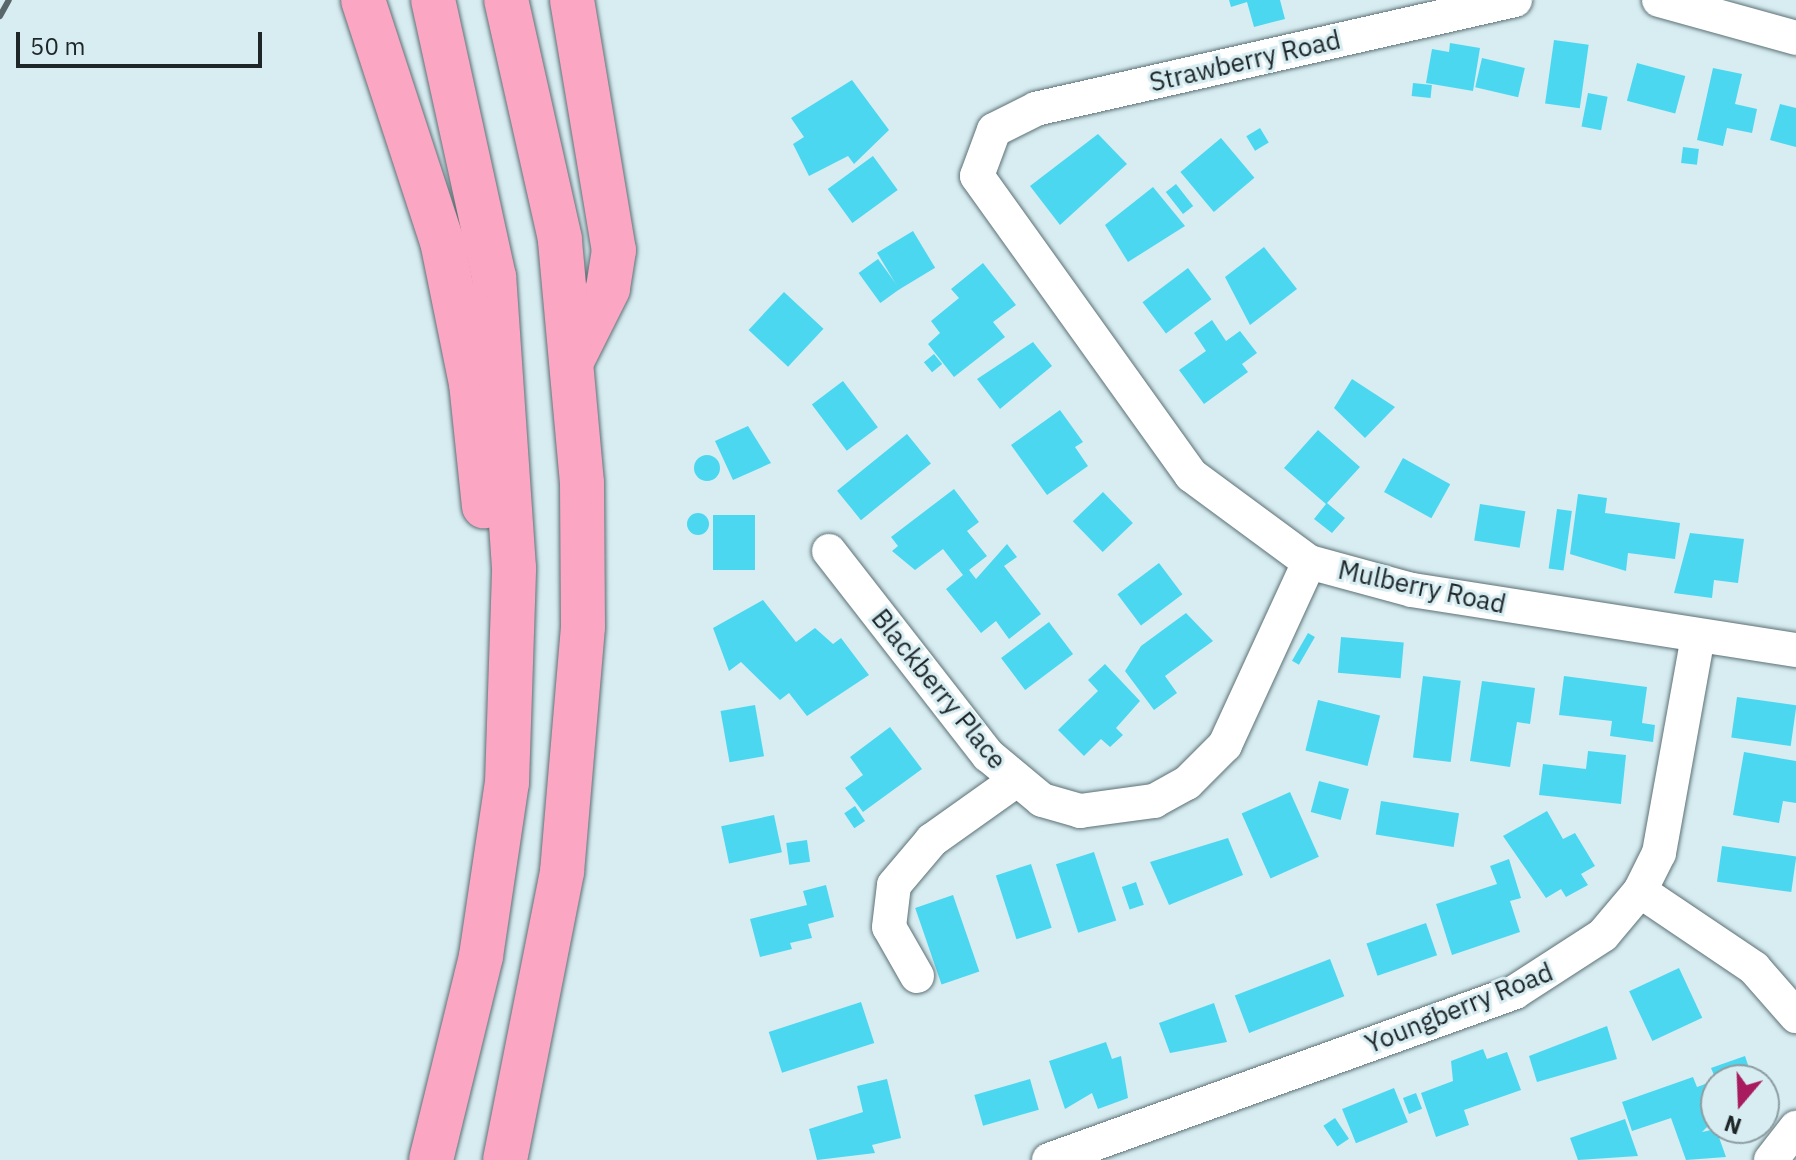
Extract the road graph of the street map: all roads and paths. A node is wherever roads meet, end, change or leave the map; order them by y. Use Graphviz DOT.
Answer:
graph roads {
  1 [pos="363,0"];
  2 [pos="433,0"];
  3 [pos="506,0"];
  4 [pos="572,0"];
  5 [pos="1515,0"];
  6 [pos="1659,0"];
  7 [pos="1796,38"];
  8 [pos="985,141"];
  9 [pos="573,359"];
  10 [pos="829,551"];
  11 [pos="1309,562"];
  12 [pos="1698,636"];
  13 [pos="1796,650"];
  14 [pos="1015,781"];
  15 [pos="507,783"];
  16 [pos="1640,891"];
  17 [pos="917,976"];
  18 [pos="1796,1016"];
  19 [pos="1796,1128"];
  20 [pos="431,1160"];
  21 [pos="505,1160"];
  22 [pos="1049,1160"];
  23 [pos="1771,1160"];
  1 -- 15 [label="highway"];
  2 -- 15 [label="highway"];
  3 -- 9 [label="highway"];
  4 -- 9 [label="highway"];
  5 -- 8 [label="street, Strawberry Road"];
  6 -- 7 [label="street"];
  8 -- 11 [label="street, Mulberry Road"];
  9 -- 21 [label="highway"];
  10 -- 14 [label="street, Blackberry Place"];
  11 -- 12 [label="street, Mulberry Road"];
  11 -- 14 [label="street, Blackberry Place"];
  12 -- 13 [label="street, Mulberry Road"];
  12 -- 16 [label="street, Youngberry Road"];
  14 -- 17 [label="street"];
  15 -- 20 [label="highway"];
  16 -- 18 [label="street"];
  16 -- 22 [label="street, Youngberry Road"];
  19 -- 23 [label="street"];
}
